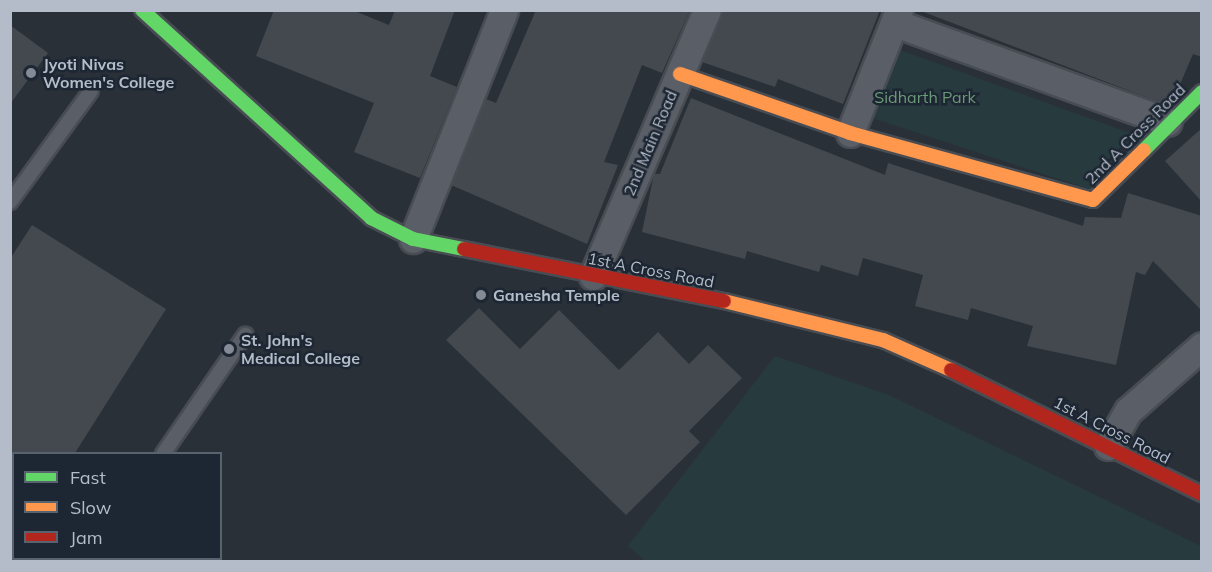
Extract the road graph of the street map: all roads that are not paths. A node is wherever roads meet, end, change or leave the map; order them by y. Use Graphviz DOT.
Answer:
graph roads {
  1 [pos="142,10"];
  2 [pos="504,10"];
  3 [pos="707,10"];
  4 [pos="897,17"];
  5 [pos="680,74"];
  6 [pos="91,91"];
  7 [pos="1202,92"];
  8 [pos="1168,122"];
  9 [pos="850,133"];
  10 [pos="10,202"];
  11 [pos="413,239"];
  12 [pos="593,276"];
  13 [pos="245,335"];
  14 [pos="1202,346"];
  15 [pos="1108,446"];
  16 [pos="164,452"];
  17 [pos="1202,494"];
  1 -- 11 [label="street, 1st A Cross Road"];
  2 -- 11 [label="street"];
  3 -- 5 [label="street, 2nd Main Road"];
  4 -- 8 [label="street"];
  4 -- 9 [label="street"];
  5 -- 9 [label="street"];
  5 -- 12 [label="street, 2nd Main Road"];
  6 -- 10 [label="lane"];
  7 -- 8 [label="street, 2nd A Cross Road"];
  8 -- 9 [label="street, 2nd A Cross Road"];
  11 -- 12 [label="street, 1st A Cross Road"];
  12 -- 15 [label="street, 1st A Cross Road"];
  13 -- 16 [label="lane"];
  14 -- 15 [label="street"];
  15 -- 17 [label="street, 1st A Cross Road"];
}
